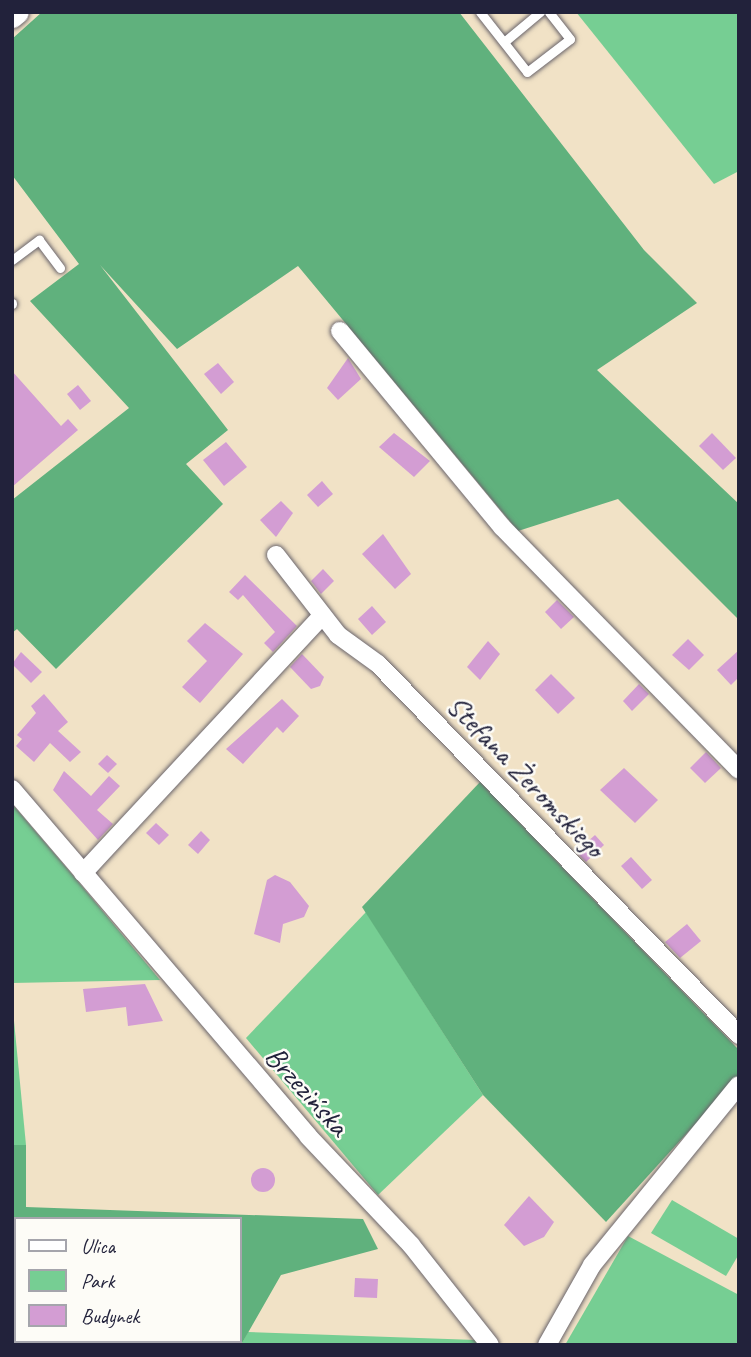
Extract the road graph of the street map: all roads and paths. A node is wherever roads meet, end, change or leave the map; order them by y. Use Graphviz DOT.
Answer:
graph roads {
  1 [pos="17,12"];
  2 [pos="480,12"];
  3 [pos="540,12"];
  4 [pos="549,12"];
  5 [pos="12,16"];
  6 [pos="504,42"];
  7 [pos="12,260"];
  8 [pos="60,268"];
  9 [pos="340,331"];
  10 [pos="276,555"];
  11 [pos="321,617"];
  12 [pos="739,770"];
  13 [pos="12,789"];
  14 [pos="83,873"];
  15 [pos="739,1035"];
  16 [pos="739,1085"];
  17 [pos="490,1345"];
  18 [pos="547,1345"];
  1 -- 5 [label="main road"];
  2 -- 6 [label="lane"];
  3 -- 6 [label="lane"];
  4 -- 6 [label="lane"];
  7 -- 8 [label="lane"];
  9 -- 12 [label="street"];
  10 -- 11 [label="street, Stefana Żeromskiego"];
  11 -- 14 [label="street"];
  11 -- 15 [label="street, Stefana Żeromskiego"];
  13 -- 14 [label="street, Brzezińska"];
  14 -- 17 [label="street, Brzezińska"];
  16 -- 18 [label="street"];
}
